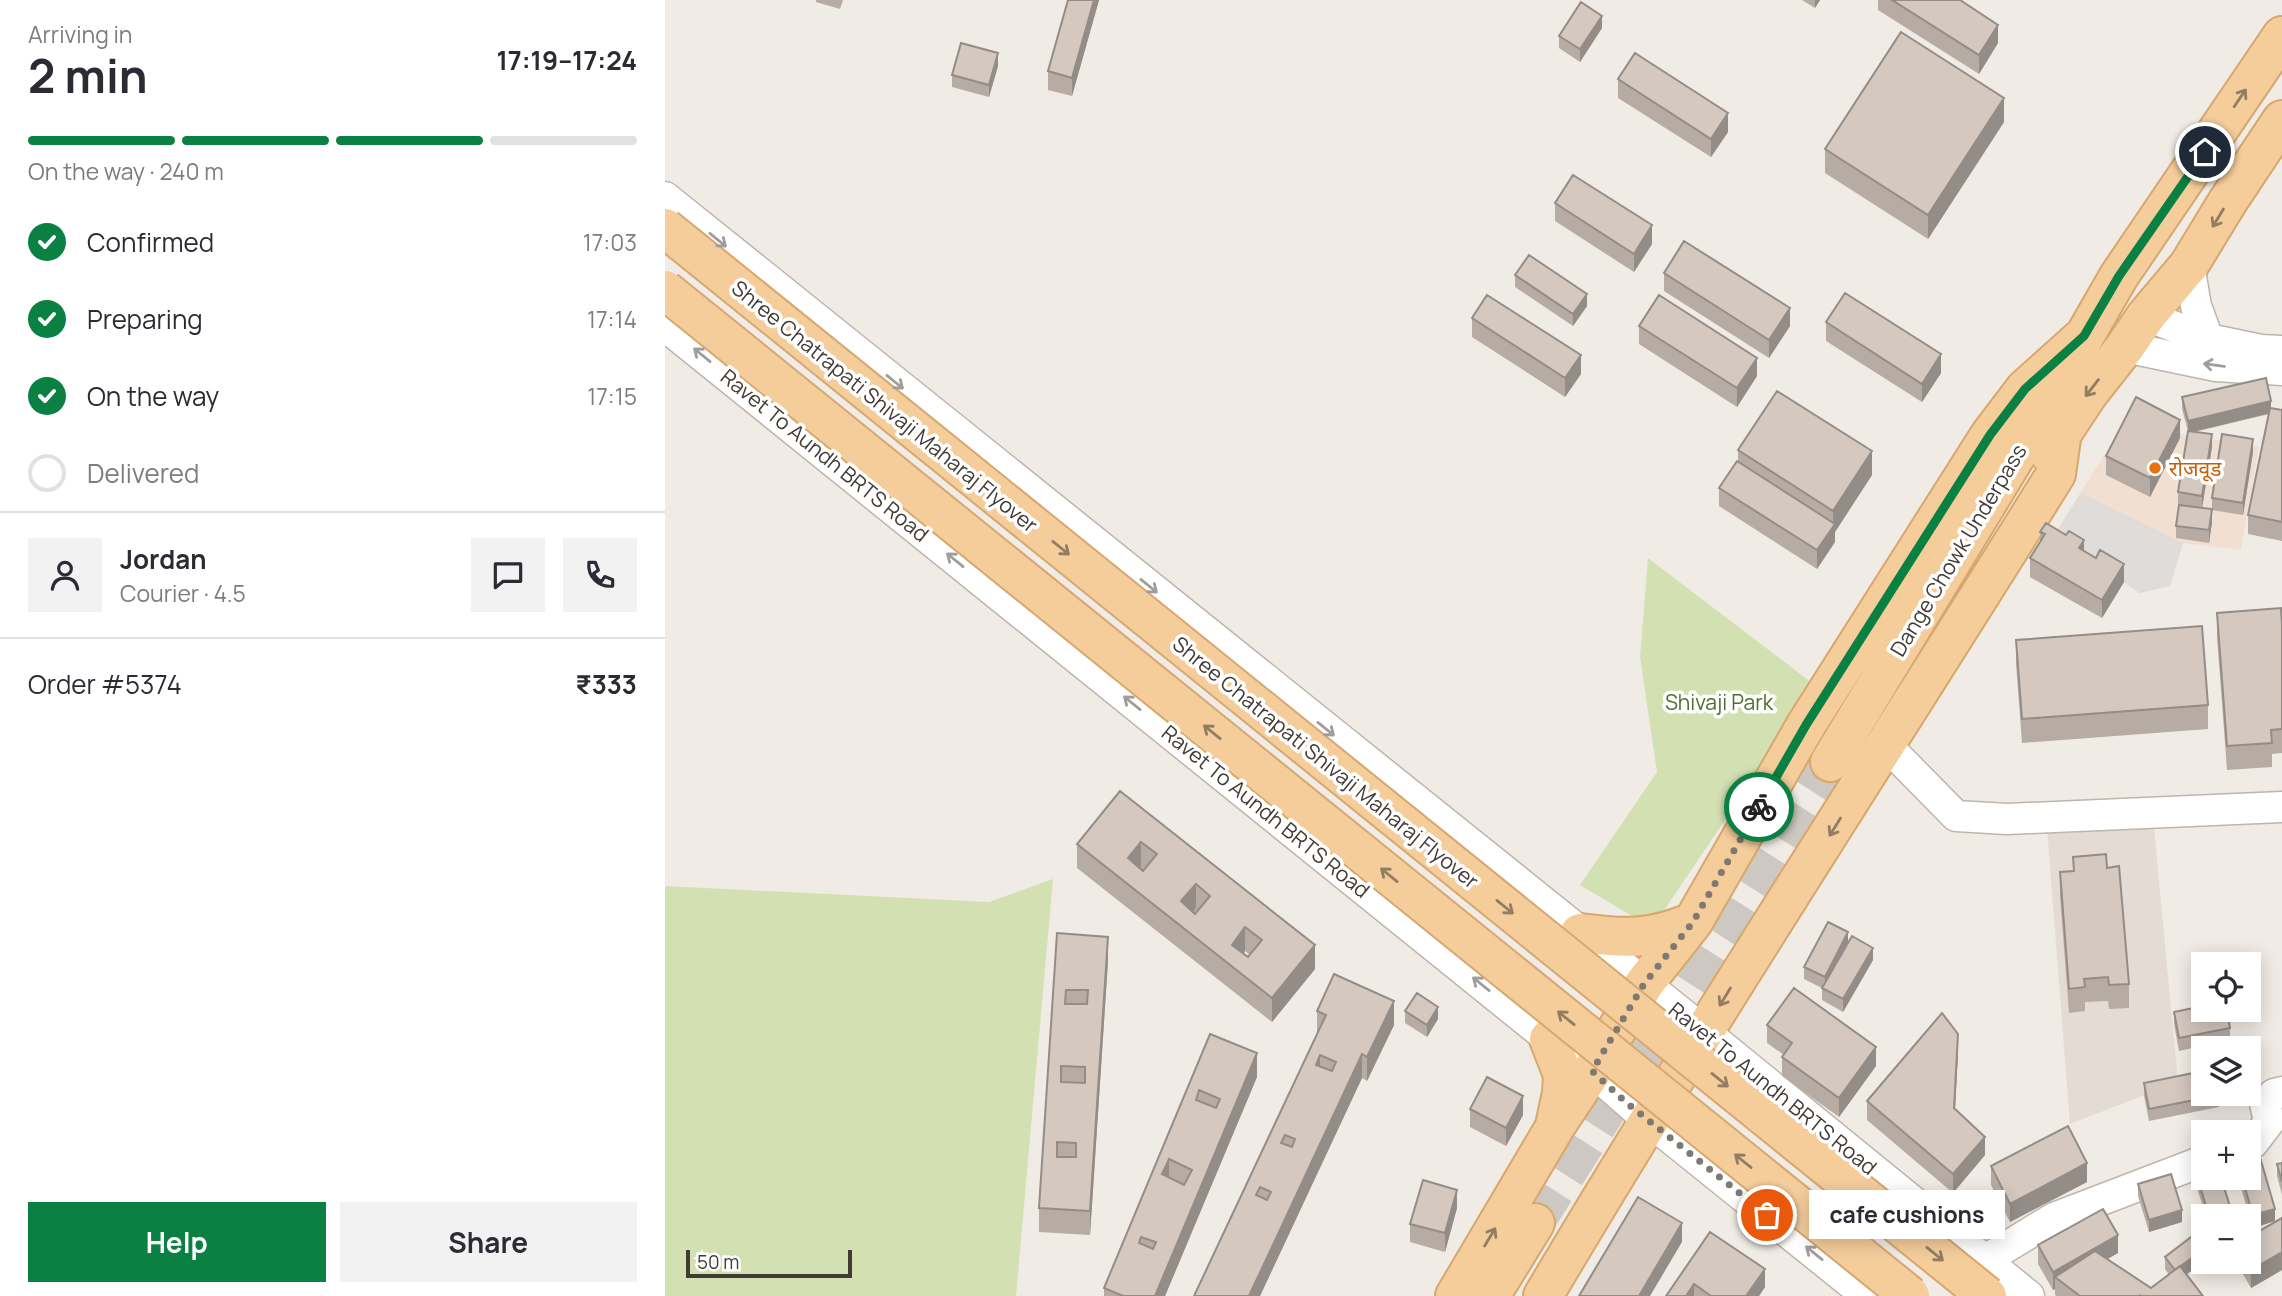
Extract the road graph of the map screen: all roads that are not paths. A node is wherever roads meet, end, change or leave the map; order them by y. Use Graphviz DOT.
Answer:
graph roads {
  1 [pos="2282,36"];
  2 [pos="2282,120"];
  3 [pos="665,197"];
  4 [pos="665,228"];
  5 [pos="2189,265"];
  6 [pos="665,289"];
  7 [pos="2146,316"];
  8 [pos="665,326"];
  9 [pos="2084,336"];
  10 [pos="2208,339"];
  11 [pos="2125,347"];
  12 [pos="2282,351"];
  13 [pos="2282,370"];
  14 [pos="2062,431"];
  15 [pos="1887,745"];
  16 [pos="2282,807"];
  17 [pos="1693,922"];
  18 [pos="1580,933"];
  19 [pos="1644,984"];
  20 [pos="1703,1031"];
  21 [pos="1549,1039"];
  22 [pos="1592,1071"];
  23 [pos="2282,1092"];
  24 [pos="1649,1121"];
  25 [pos="1555,1127"];
  26 [pos="2261,1132"];
  27 [pos="2191,1166"];
  28 [pos="1986,1278"];
  29 [pos="1455,1296"];
  30 [pos="1490,1296"];
  31 [pos="1514,1296"];
  32 [pos="1543,1296"];
  33 [pos="1867,1296"];
  34 [pos="1910,1296"];
  35 [pos="2029,1296"];
  9 -- 1 [label="main road, Dange Chowk Underpass, one-way"];
  2 -- 5 [label="main road, Dange Chowk Underpass, one-way"];
  3 -- 18 [label="street, Ravet To Aundh BRTS Road, one-way"];
  4 -- 28 [label="main road, Shree Chatrapati Shivaji Maharaj Flyover, one-way, bridge"];
  5 -- 7 [label="main road, Dange Chowk Underpass"];
  5 -- 10 [label="street"];
  34 -- 6 [label="main road, one-way, bridge"];
  7 -- 10 [label="street"];
  7 -- 11 [label="main road, Dange Chowk Underpass"];
  21 -- 8 [label="street, Ravet To Aundh BRTS Road, one-way"];
  9 -- 14 [label="main road, Dange Chowk Underpass"];
  9 -- 17 [label="main road"];
  10 -- 12 [label="street"];
  13 -- 11 [label="street, one-way"];
  11 -- 14 [label="main road, Dange Chowk Underpass, one-way"];
  14 -- 15 [label="main road"];
  15 -- 16 [label="street"];
  15 -- 20 [label="main road, one-way"];
  17 -- 18 [label="main road"];
  17 -- 19 [label="main road"];
  18 -- 19 [label="street, Ravet To Aundh BRTS Road"];
  19 -- 20 [label="street, Ravet To Aundh BRTS Road"];
  19 -- 22 [label="main road"];
  20 -- 24 [label="main road"];
  20 -- 28 [label="street, Ravet To Aundh BRTS Road"];
  21 -- 22 [label="street, Ravet To Aundh BRTS Road"];
  21 -- 25 [label="main road"];
  22 -- 24 [label="street, Ravet To Aundh BRTS Road"];
  22 -- 25 [label="main road"];
  23 -- 26 [label="street"];
  24 -- 32 [label="main road"];
  33 -- 24 [label="street, Ravet To Aundh BRTS Road, one-way"];
  29 -- 25 [label="main road, one-way"];
  27 -- 28 [label="street"];
  28 -- 35 [label="street, Ravet To Aundh BRTS Road"];
  30 -- 31 [label="main road"];
}
